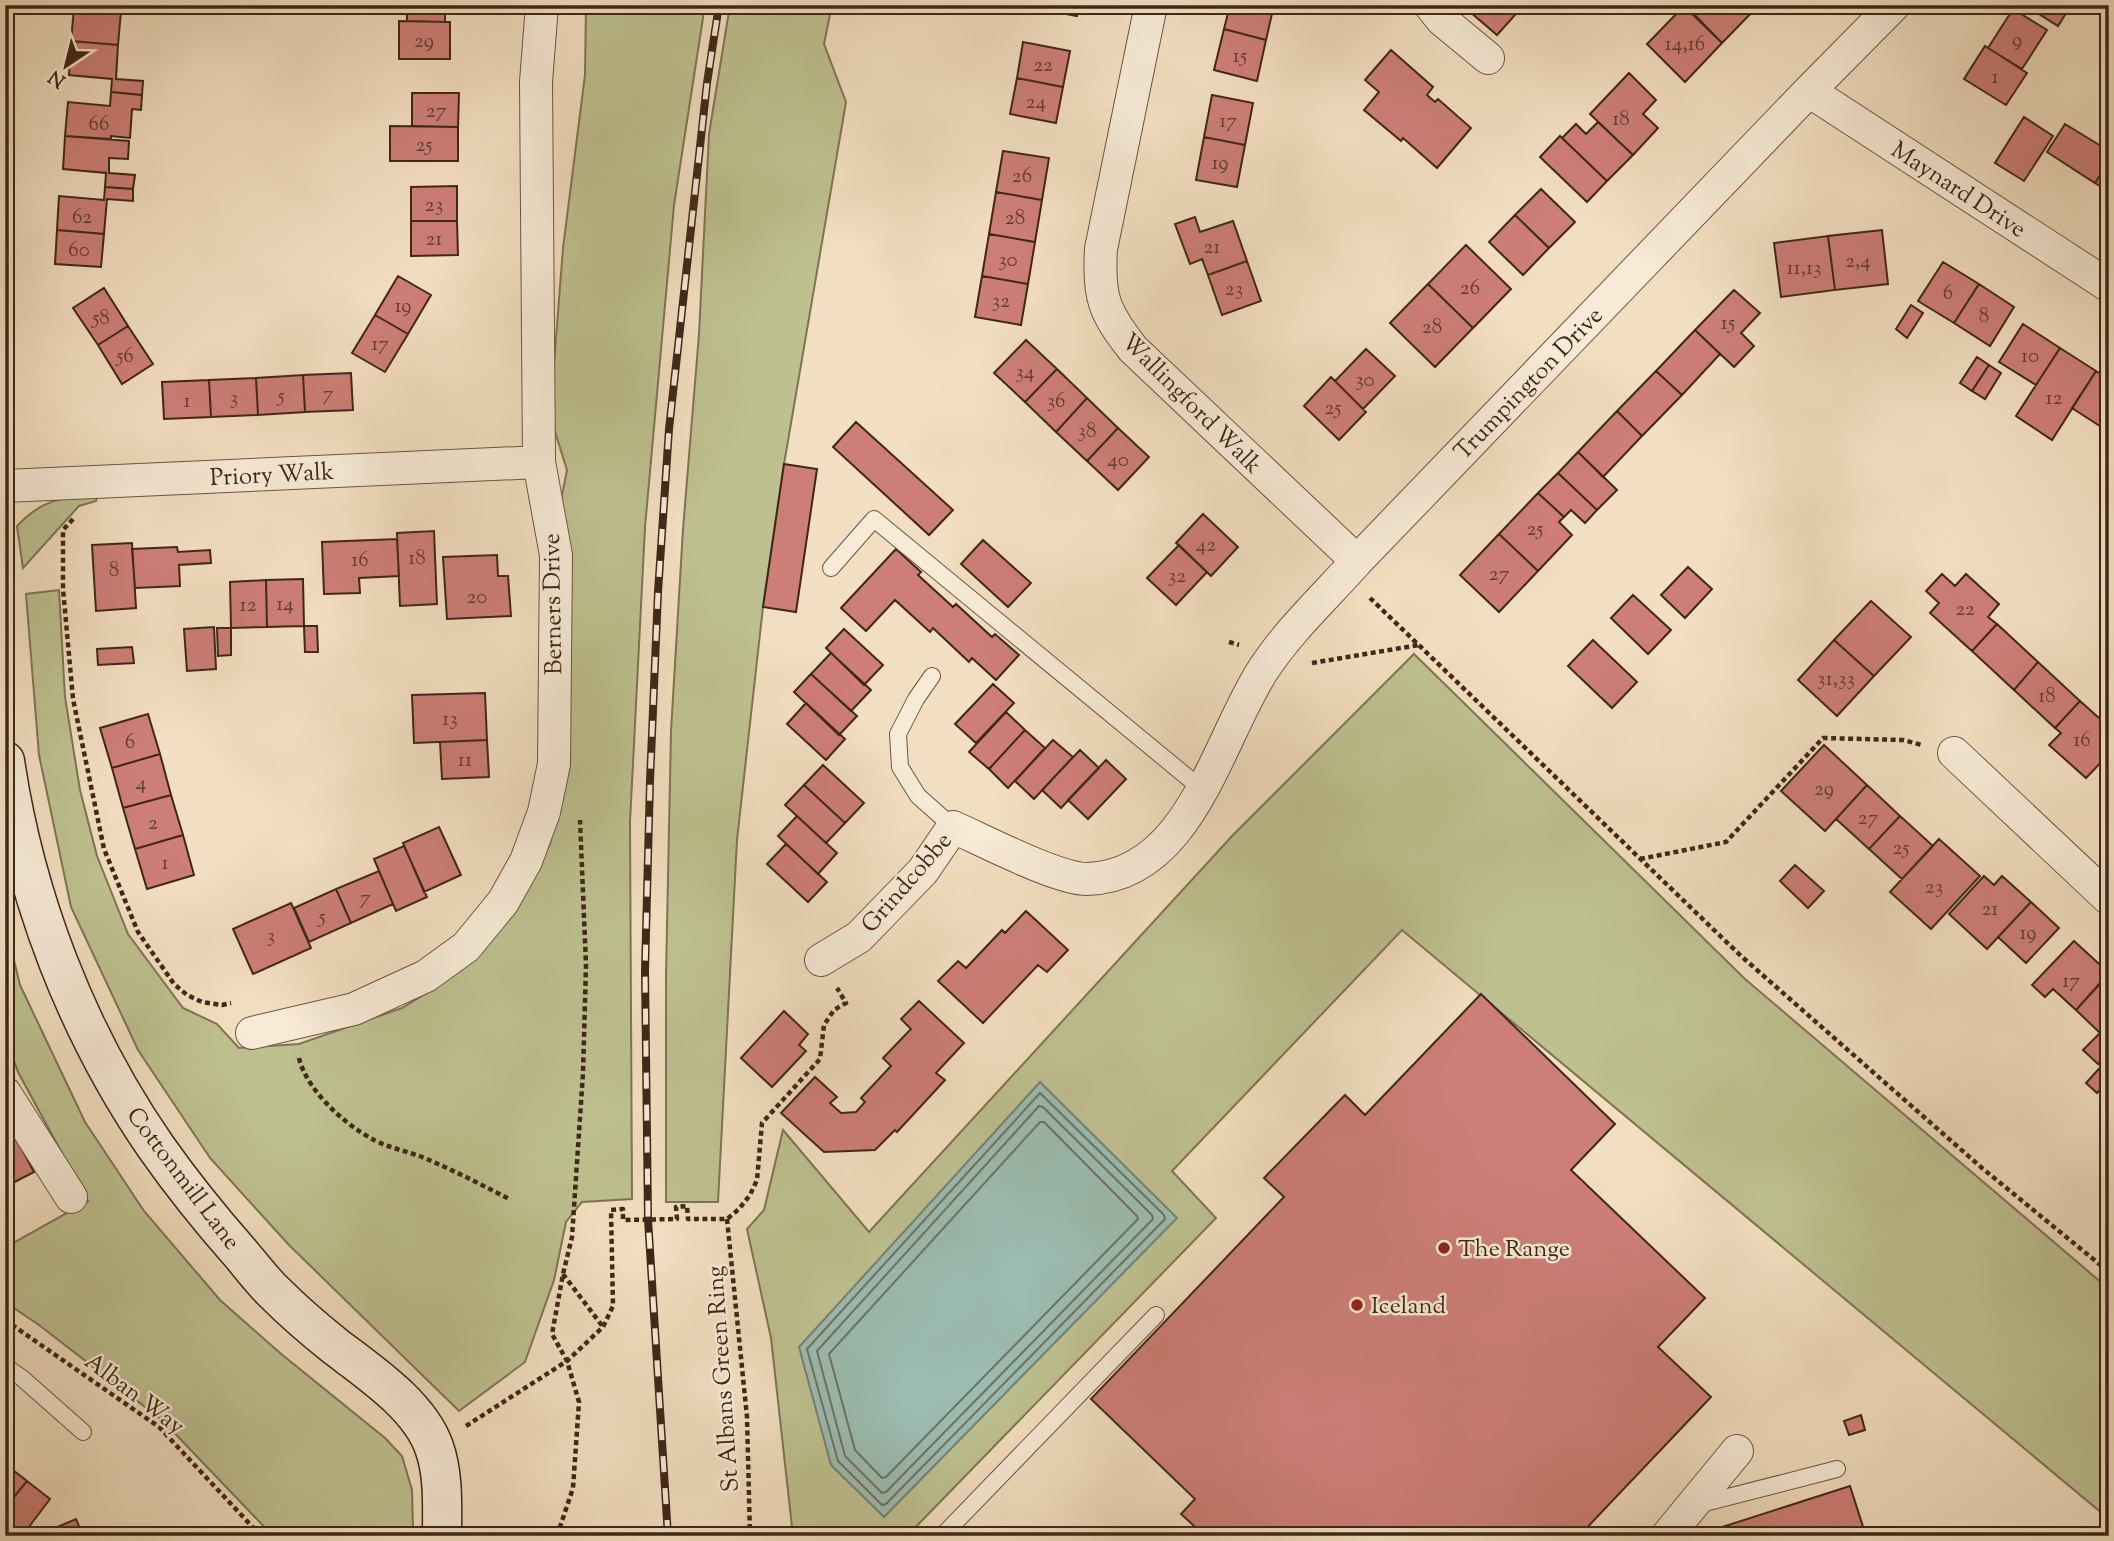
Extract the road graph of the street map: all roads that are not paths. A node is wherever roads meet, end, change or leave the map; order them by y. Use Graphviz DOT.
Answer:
graph roads {
  1 [pos="542,5"];
  2 [pos="1151,5"];
  3 [pos="1430,5"];
  4 [pos="1894,5"];
  5 [pos="1488,58"];
  6 [pos="1809,91"];
  7 [pos="2109,286"];
  8 [pos="539,462"];
  9 [pos="5,486"];
  10 [pos="1351,568"];
  11 [pos="831,569"];
  12 [pos="932,676"];
  13 [pos="1954,753"];
  14 [pos="5,761"];
  15 [pos="1203,790"];
  16 [pos="953,827"];
  17 [pos="2109,899"];
  18 [pos="821,960"];
  19 [pos="251,1032"];
  20 [pos="5,1093"];
  21 [pos="71,1197"];
  22 [pos="1156,1315"];
  23 [pos="5,1366"];
  24 [pos="83,1432"];
  25 [pos="1737,1451"];
  26 [pos="1837,1469"];
  27 [pos="1690,1507"];
  28 [pos="442,1536"];
  29 [pos="942,1536"];
  30 [pos="1667,1536"];
  1 -- 8 [label="street, Berners Drive"];
  2 -- 10 [label="street, Wallingford Walk"];
  3 -- 5 [label="street"];
  4 -- 6 [label="street, Trumpington Drive"];
  6 -- 7 [label="street, Maynard Drive"];
  6 -- 10 [label="street, Trumpington Drive"];
  8 -- 9 [label="street, Priory Walk"];
  8 -- 19 [label="street, Berners Drive"];
  10 -- 15 [label="street, Trumpington Drive"];
  11 -- 15 [label="lane"];
  12 -- 16 [label="lane"];
  13 -- 17 [label="street"];
  14 -- 28 [label="street, Cottonmill Lane"];
  15 -- 16 [label="street, Grindcobbe"];
  16 -- 18 [label="street, Grindcobbe"];
  20 -- 21 [label="street"];
  22 -- 29 [label="lane"];
  23 -- 24 [label="lane"];
  25 -- 27 [label="street"];
  26 -- 27 [label="lane"];
  27 -- 30 [label="street"];
}
